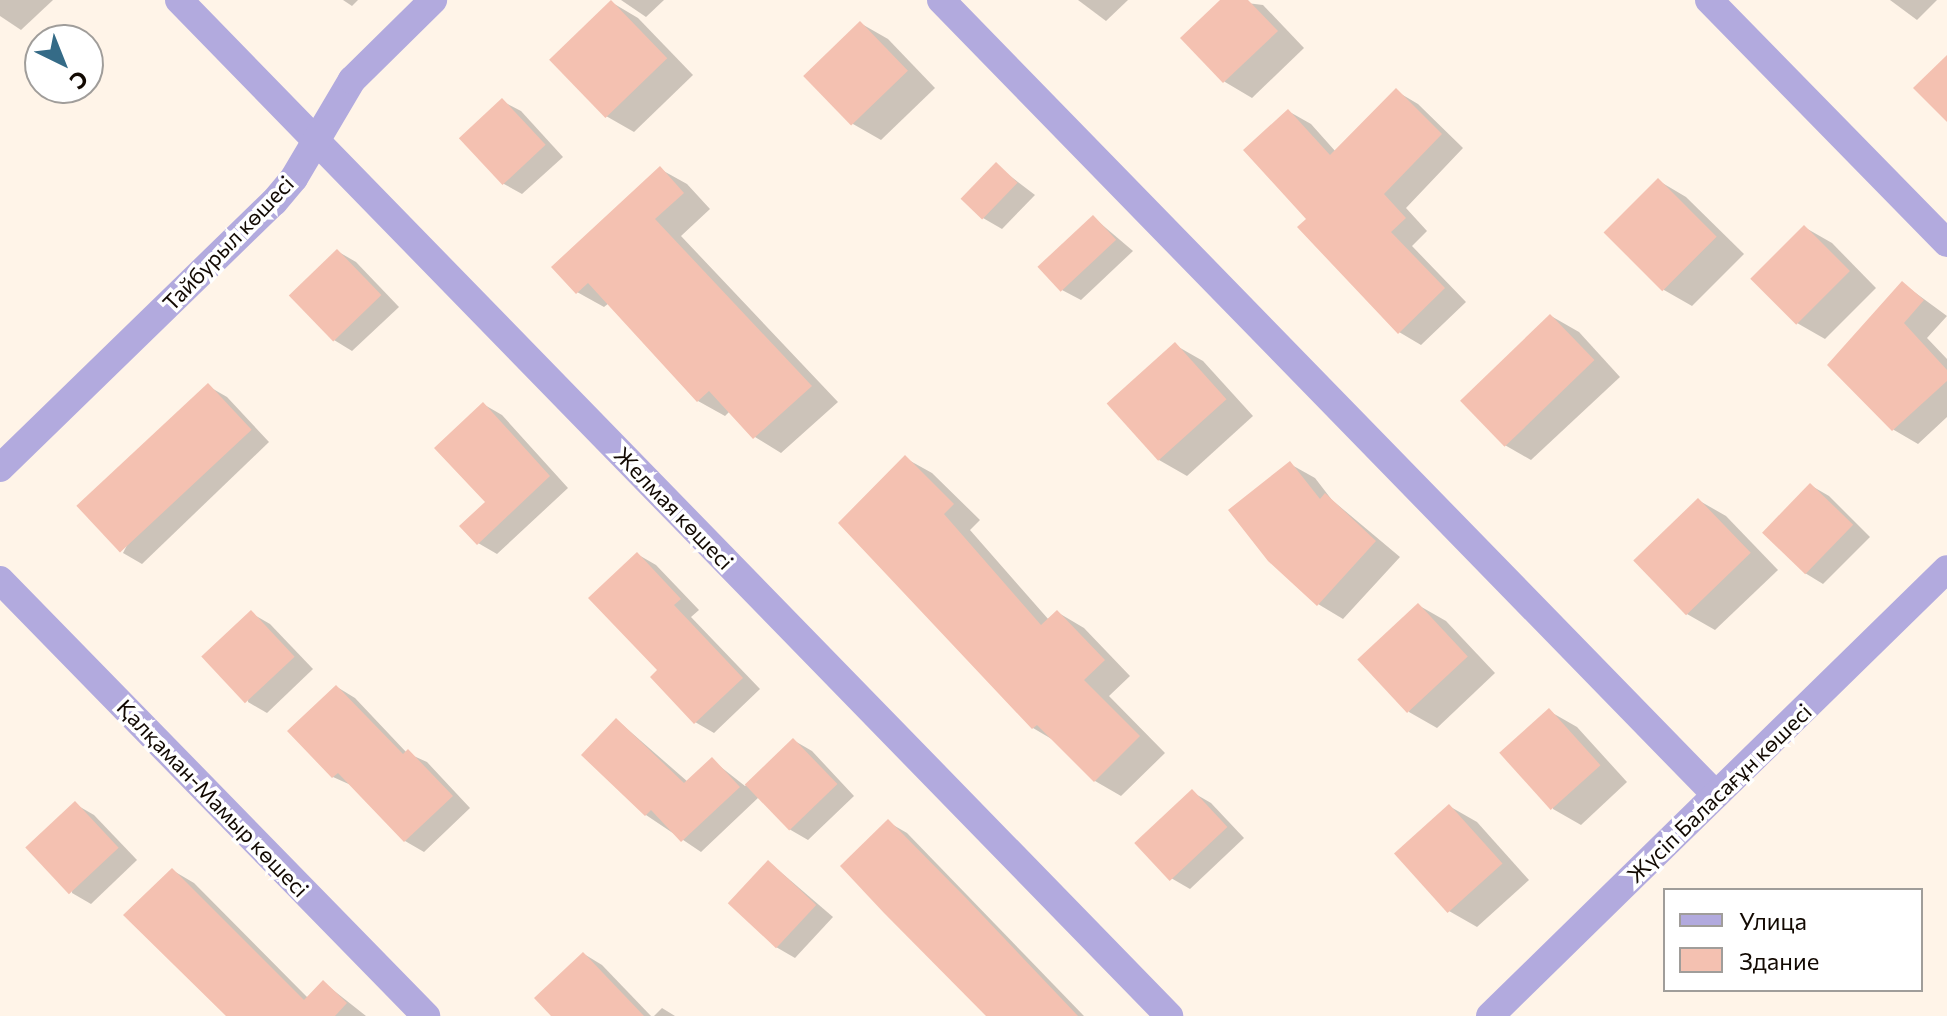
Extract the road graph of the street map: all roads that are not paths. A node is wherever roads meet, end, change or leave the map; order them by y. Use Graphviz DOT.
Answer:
graph roads {
  1 [pos="179,0"];
  2 [pos="433,0"];
  3 [pos="941,0"];
  4 [pos="1709,0"];
  5 [pos="314,138"];
  6 [pos="1947,243"];
  7 [pos="0,468"];
  8 [pos="1947,569"];
  9 [pos="0,580"];
  10 [pos="1716,795"];
  11 [pos="426,1016"];
  12 [pos="1169,1016"];
  13 [pos="1490,1016"];
  1 -- 5 [label="street, Желмая көшесі"];
  2 -- 5 [label="street, Тайбурыл көшесі"];
  3 -- 10 [label="street"];
  4 -- 6 [label="street"];
  5 -- 7 [label="street, Тайбурыл көшесі"];
  5 -- 12 [label="street, Желмая көшесі"];
  8 -- 10 [label="street, Жүсіп Баласағұн көшесі"];
  9 -- 11 [label="street, Қалқаман-Мамыр көшесі"];
  10 -- 13 [label="street, Жүсіп Баласағұн көшесі"];
}
